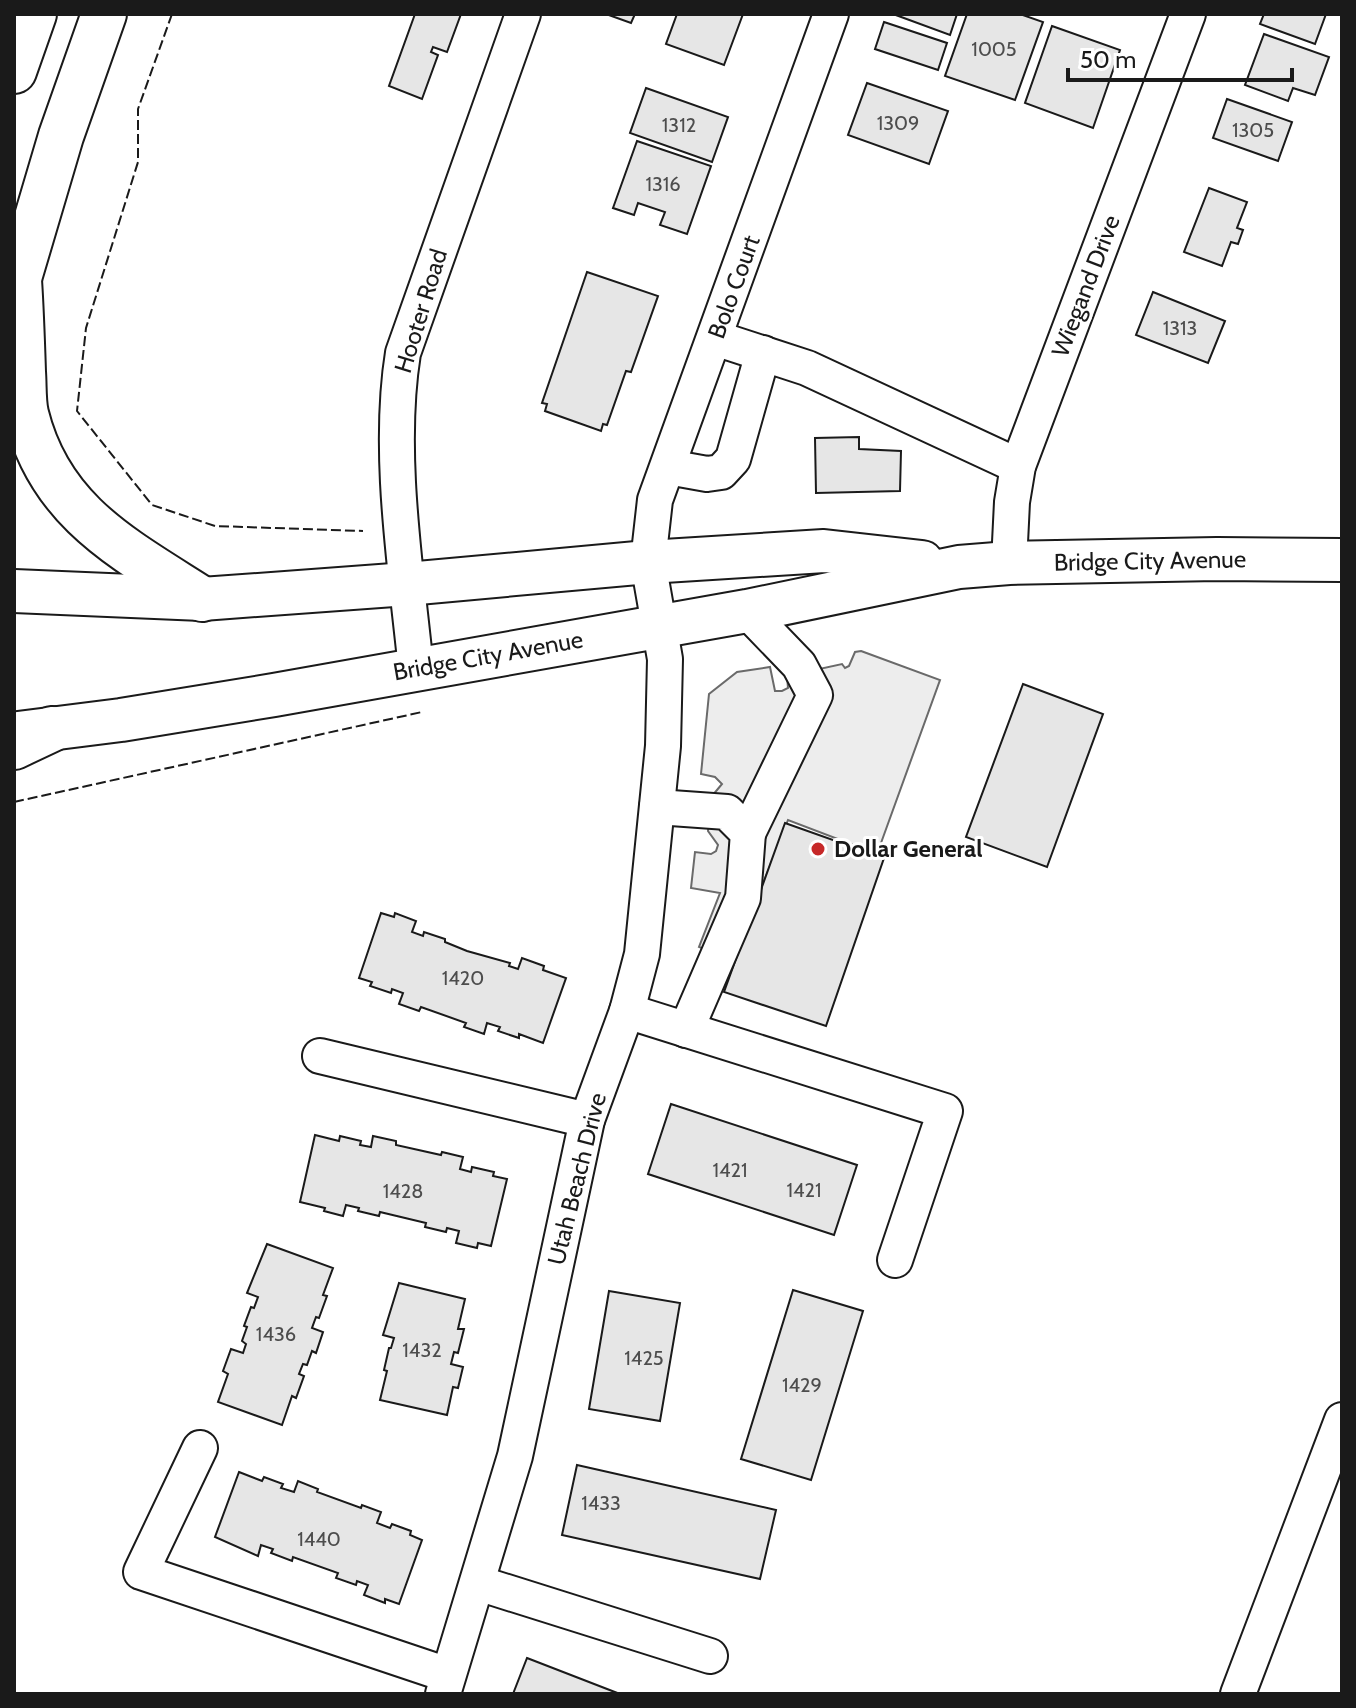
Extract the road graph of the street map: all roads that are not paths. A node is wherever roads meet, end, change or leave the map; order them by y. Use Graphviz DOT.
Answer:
graph roads {
  1 [pos="34,14"];
  2 [pos="104,14"];
  3 [pos="523,14"];
  4 [pos="831,14"];
  5 [pos="1182,16"];
  6 [pos="14,71"];
  7 [pos="17,288"];
  8 [pos="715,338"];
  9 [pos="763,353"];
  10 [pos="1018,466"];
  11 [pos="668,467"];
  12 [pos="1342,560"];
  13 [pos="648,562"];
  14 [pos="1009,563"];
  15 [pos="959,567"];
  16 [pos="407,584"];
  17 [pos="14,591"];
  18 [pos="202,599"];
  19 [pos="747,611"];
  20 [pos="659,625"];
  21 [pos="416,669"];
  22 [pos="27,737"];
  23 [pos="657,807"];
  24 [pos="748,833"];
  25 [pos="627,1011"];
  26 [pos="686,1030"];
  27 [pos="320,1056"];
  28 [pos="587,1120"];
  29 [pos="895,1260"];
  30 [pos="1342,1420"];
  31 [pos="200,1448"];
  32 [pos="478,1583"];
  33 [pos="710,1656"];
  34 [pos="446,1685"];
  35 [pos="1238,1694"];
  1 -- 6 [label="highway"];
  2 -- 7 [label="highway"];
  3 -- 16 [label="street, Hooter Road"];
  4 -- 8 [label="street, Bolo Court"];
  5 -- 10 [label="street, Wiegand Drive"];
  7 -- 18 [label="highway"];
  8 -- 9 [label="street"];
  8 -- 11 [label="street, Bolo Court"];
  9 -- 10 [label="street"];
  9 -- 11 [label="street"];
  10 -- 14 [label="street, Wiegand Drive"];
  11 -- 13 [label="street, Bolo Court"];
  12 -- 14 [label="main road, Bridge City Avenue"];
  13 -- 15 [label="main road, Bridge City Avenue"];
  13 -- 16 [label="main road, Bridge City Avenue"];
  13 -- 20 [label="street, Utah Beach Drive"];
  14 -- 15 [label="main road, Bridge City Avenue"];
  15 -- 19 [label="main road, Bridge City Avenue"];
  16 -- 18 [label="main road, Bridge City Avenue"];
  16 -- 21 [label="street, Hooter Road"];
  17 -- 18 [label="main road, Bridge City Avenue"];
  19 -- 20 [label="main road, Bridge City Avenue"];
  19 -- 24 [label="street"];
  20 -- 21 [label="main road, Bridge City Avenue"];
  20 -- 23 [label="street, Utah Beach Drive"];
  21 -- 22 [label="main road, Bridge City Avenue"];
  23 -- 24 [label="street"];
  23 -- 25 [label="street, Utah Beach Drive"];
  24 -- 26 [label="street"];
  25 -- 26 [label="street"];
  25 -- 28 [label="street, Utah Beach Drive"];
  26 -- 29 [label="street"];
  27 -- 28 [label="street"];
  28 -- 32 [label="street, Utah Beach Drive"];
  30 -- 35 [label="street"];
  31 -- 34 [label="street"];
  32 -- 33 [label="street"];
  32 -- 34 [label="street, Utah Beach Drive"];
}
